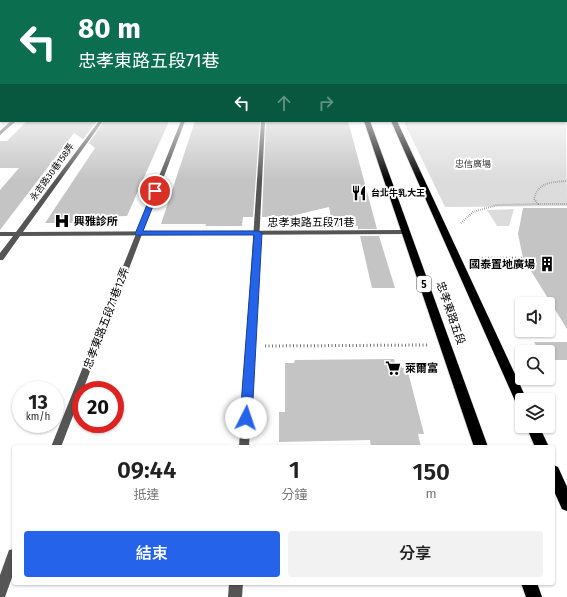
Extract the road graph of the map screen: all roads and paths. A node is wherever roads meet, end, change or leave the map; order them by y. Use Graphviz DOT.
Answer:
graph roads {
  1 [pos="11,124"];
  2 [pos="99,124"];
  3 [pos="182,124"];
  4 [pos="263,124"];
  5 [pos="368,124"];
  6 [pos="395,124"];
  7 [pos="0,134"];
  8 [pos="567,181"];
  9 [pos="538,204"];
  10 [pos="567,204"];
  11 [pos="461,223"];
  12 [pos="405,232"];
  13 [pos="258,233"];
  14 [pos="0,234"];
  15 [pos="17,234"];
  16 [pos="139,234"];
  17 [pos="0,258"];
  18 [pos="479,258"];
  19 [pos="524,258"];
  20 [pos="445,345"];
  21 [pos="251,346"];
  22 [pos="517,393"];
  23 [pos="535,433"];
  24 [pos="57,445"];
  25 [pos="244,445"];
  26 [pos="480,445"];
  27 [pos="541,445"];
  28 [pos="555,477"];
  29 [pos="567,504"];
  30 [pos="12,561"];
  31 [pos="236,585"];
  32 [pos="530,585"];
  33 [pos="0,592"];
  34 [pos="235,597"];
  35 [pos="534,597"];
  1 -- 7 [label="street"];
  2 -- 15 [label="street, 永吉路30巷158弄"];
  3 -- 16 [label="street, 忠孝東路五段71巷12弄"];
  4 -- 13 [label="street"];
  5 -- 12 [label="main road, 忠孝東路五段 / 5"];
  6 -- 22 [label="main road"];
  8 -- 9 [label="path"];
  9 -- 10 [label="path"];
  9 -- 11 [label="path"];
  12 -- 13 [label="street, 忠孝東路五段71巷"];
  12 -- 20 [label="main road, 忠孝東路五段 / 5"];
  13 -- 16 [label="street, 忠孝東路五段71巷"];
  13 -- 21 [label="street"];
  14 -- 15 [label="street, 忠孝東路五段71巷"];
  15 -- 16 [label="street, 忠孝東路五段71巷"];
  15 -- 17 [label="street, 永吉路30巷158弄"];
  16 -- 24 [label="street, 忠孝東路五段71巷12弄"];
  18 -- 19 [label="path"];
  20 -- 21 [label="path"];
  20 -- 26 [label="main road, 忠孝東路五段 / 5"];
  21 -- 25 [label="street"];
  23 -- 27 [label="main road"];
  28 -- 29 [label="main road"];
  30 -- 33 [label="street"];
  31 -- 34 [label="street"];
  32 -- 35 [label="main road"];
}
